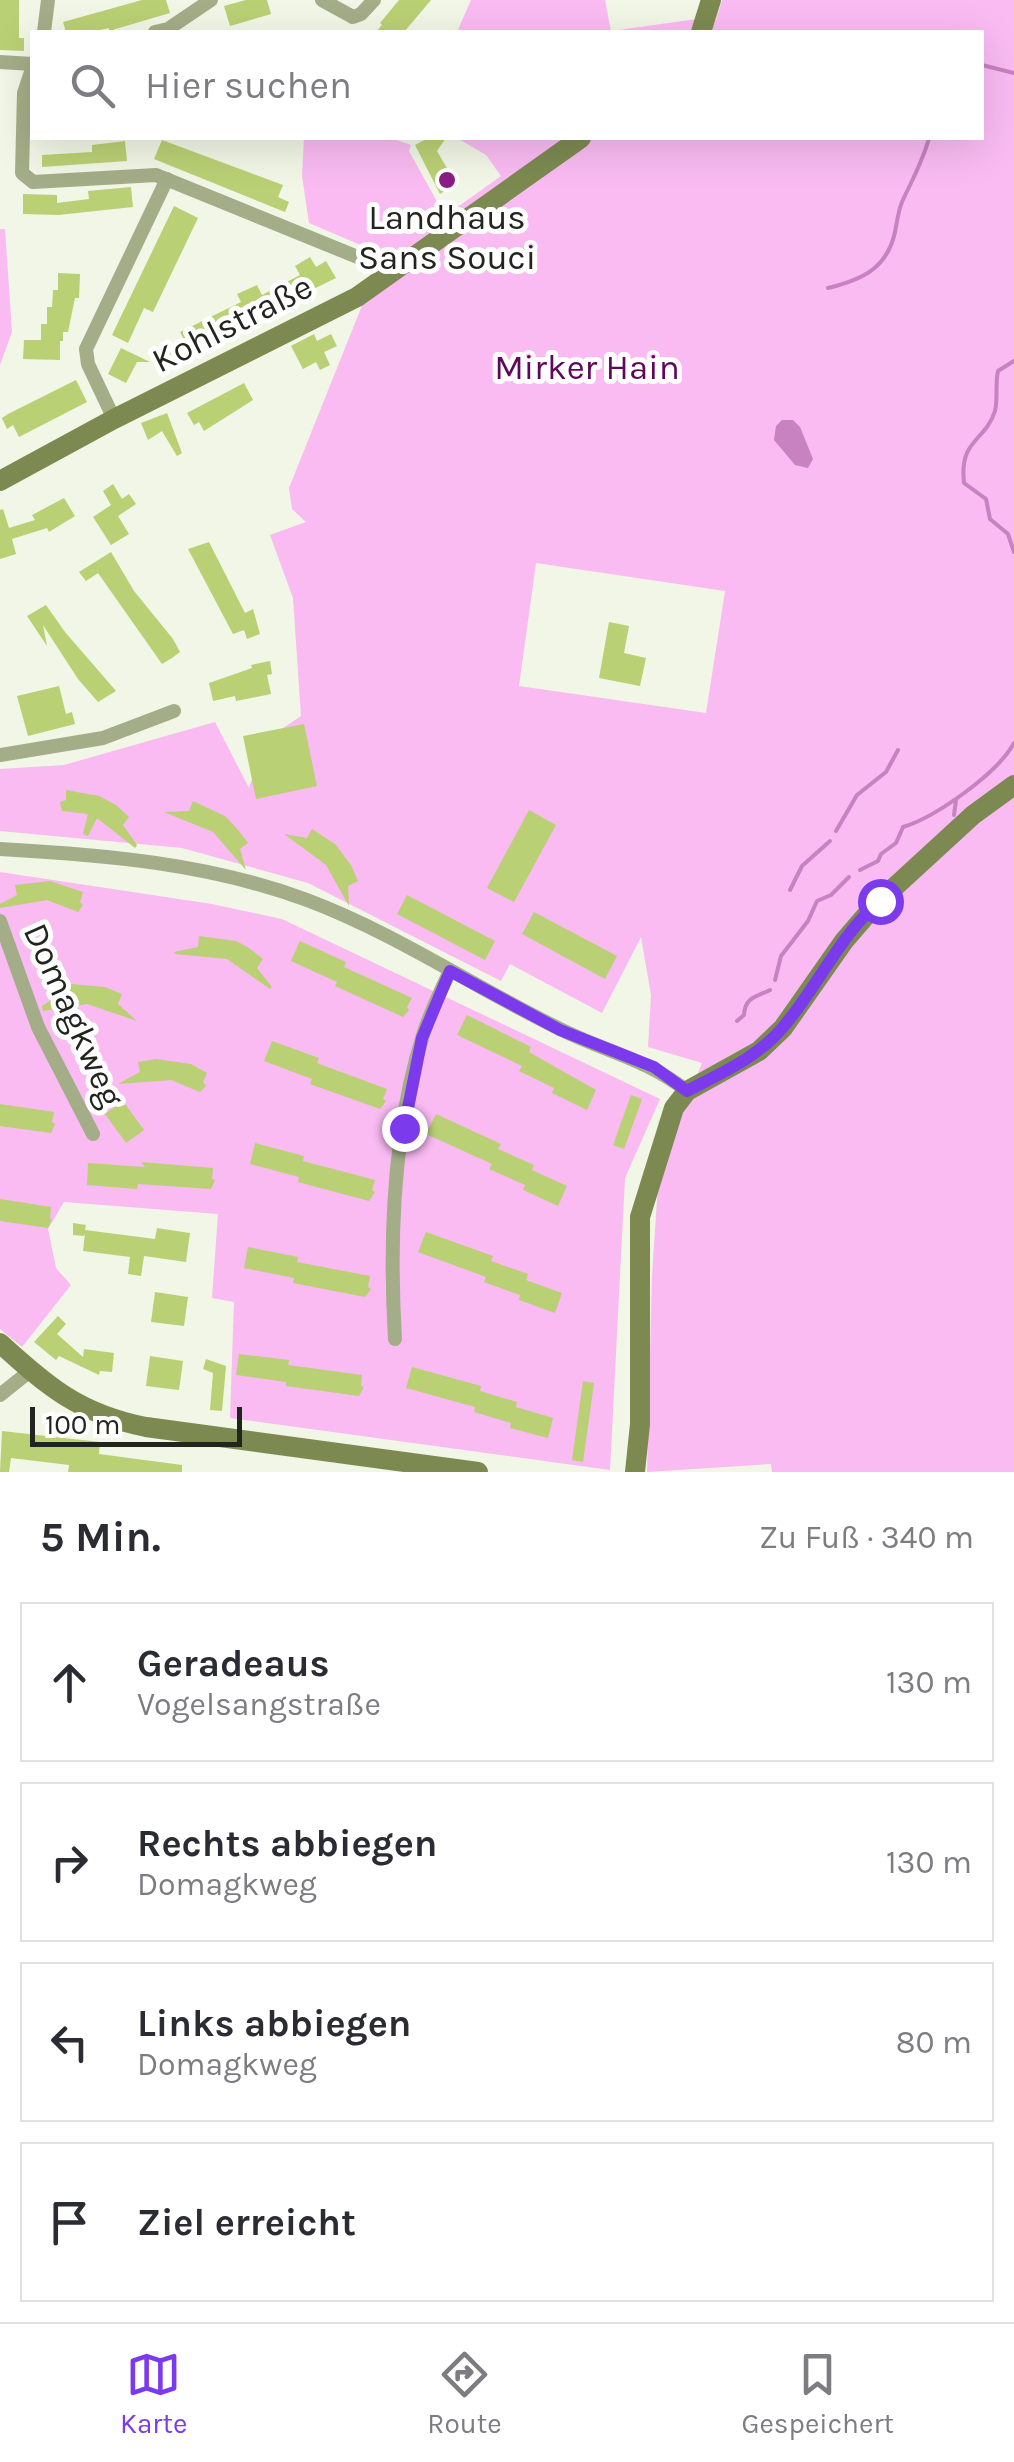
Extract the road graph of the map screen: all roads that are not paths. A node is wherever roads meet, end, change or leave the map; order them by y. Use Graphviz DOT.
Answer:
graph roads {
  1 [pos="48,0"];
  2 [pos="211,0"];
  3 [pos="322,0"];
  4 [pos="374,0"];
  5 [pos="711,0"];
  6 [pos="44,30"];
  7 [pos="162,30"];
  8 [pos="703,30"];
  9 [pos="0,62"];
  10 [pos="30,67"];
  11 [pos="30,74"];
  12 [pos="578,140"];
  13 [pos="167,179"];
  14 [pos="392,272"];
  15 [pos="114,419"];
  16 [pos="0,481"];
  17 [pos="174,711"];
  18 [pos="0,755"];
  19 [pos="1014,785"];
  20 [pos="0,848"];
  21 [pos="0,921"];
  22 [pos="450,971"];
  23 [pos="687,1091"];
  24 [pos="93,1134"];
  25 [pos="395,1340"];
  26 [pos="0,1344"];
  27 [pos="30,1371"];
  28 [pos="0,1394"];
  29 [pos="478,1472"];
  30 [pos="635,1472"];
  1 -- 6 [label="street"];
  2 -- 7 [label="street"];
  3 -- 4 [label="street"];
  5 -- 8 [label="street"];
  9 -- 10 [label="street"];
  11 -- 13 [label="street"];
  12 -- 14 [label="street, Kohlstraße"];
  13 -- 14 [label="street"];
  13 -- 15 [label="street"];
  14 -- 15 [label="street, Kohlstraße"];
  15 -- 16 [label="street, Kohlstraße"];
  17 -- 18 [label="street"];
  19 -- 23 [label="street"];
  20 -- 22 [label="street"];
  21 -- 24 [label="street, Domagkweg"];
  22 -- 23 [label="street"];
  22 -- 25 [label="street"];
  23 -- 30 [label="street"];
  26 -- 27 [label="street"];
  27 -- 28 [label="street"];
  27 -- 29 [label="street"];
}
